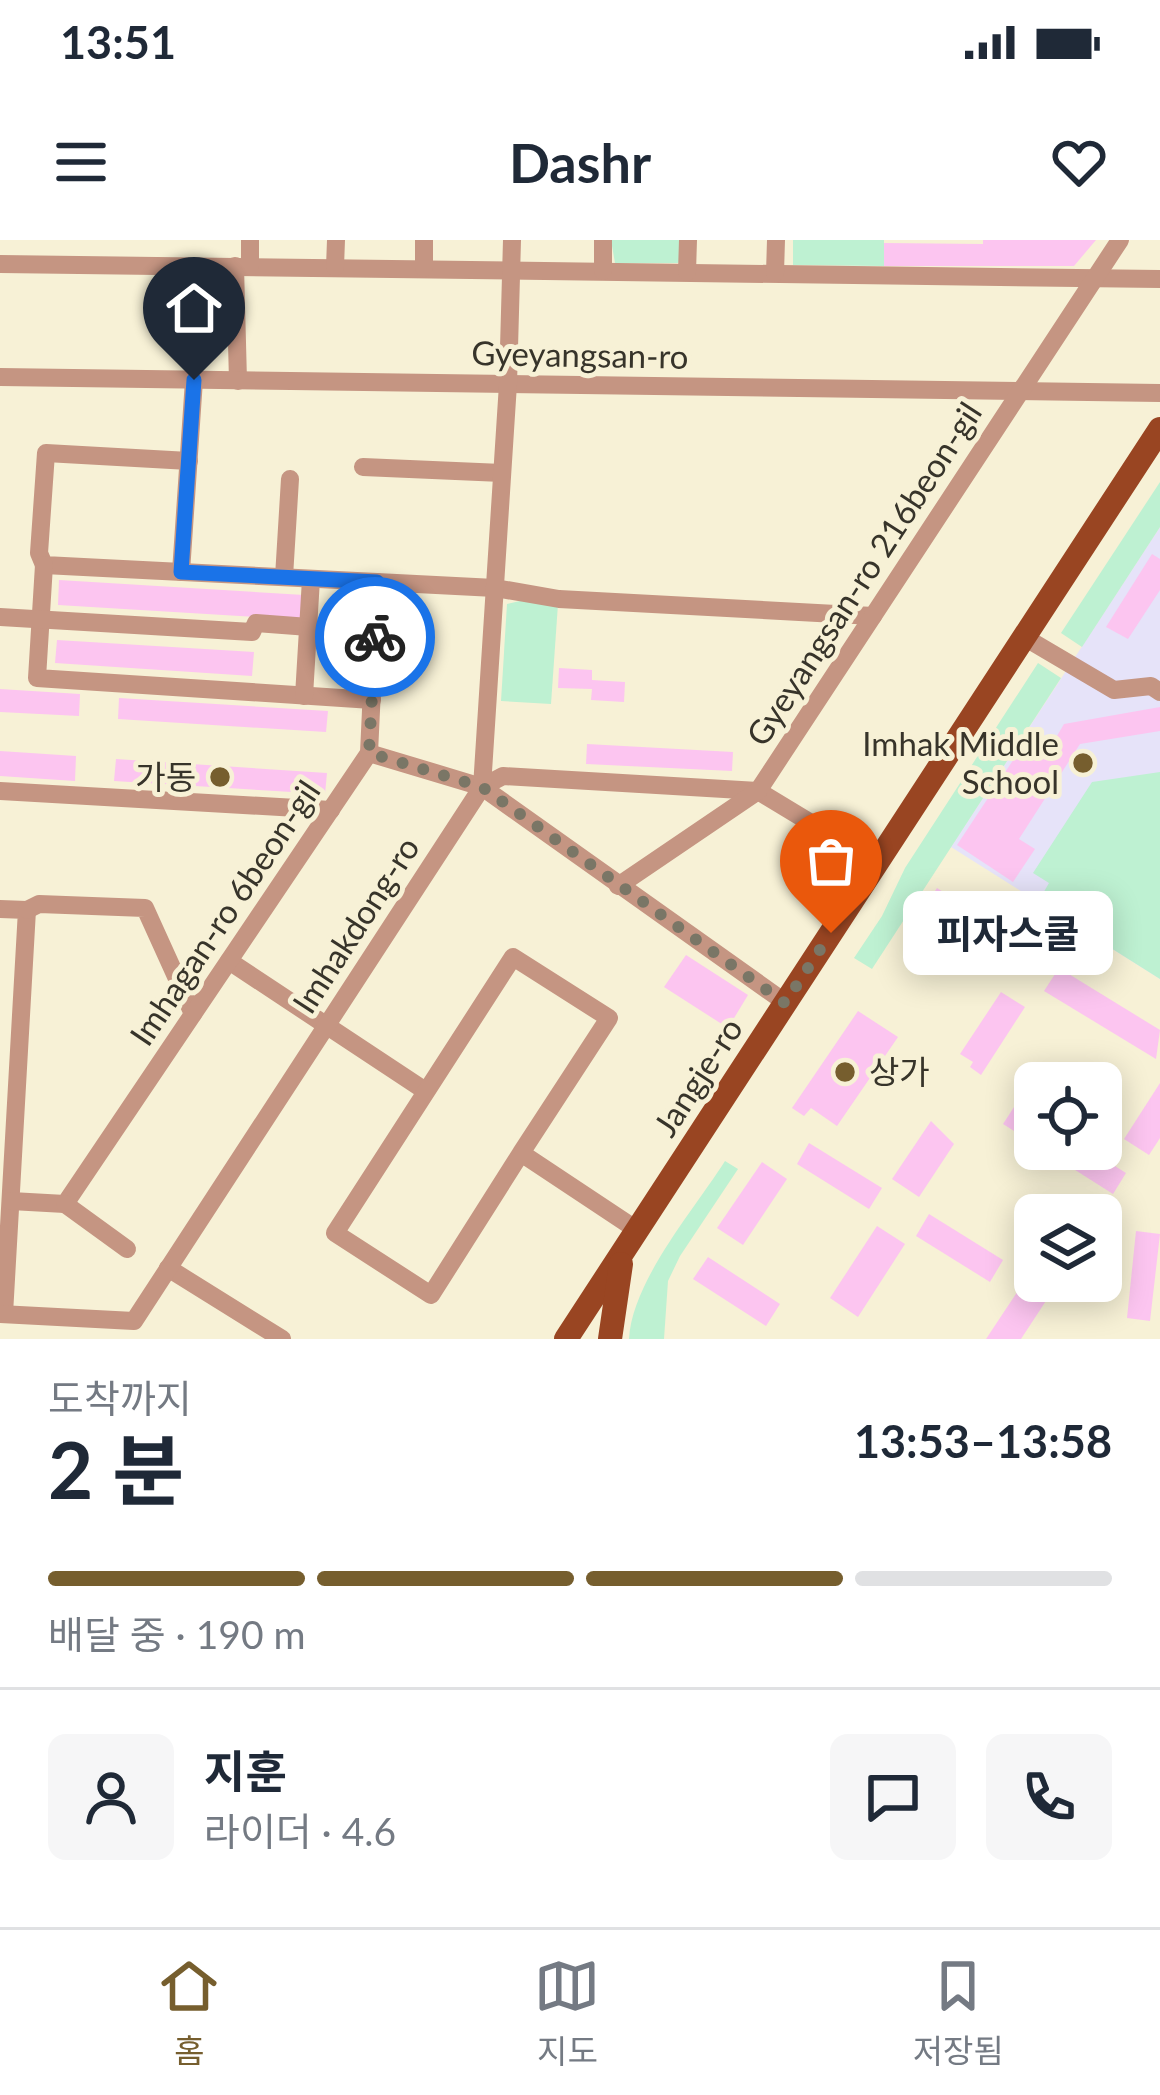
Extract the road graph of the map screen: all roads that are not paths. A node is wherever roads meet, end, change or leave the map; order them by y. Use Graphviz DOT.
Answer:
graph roads {
  1 [pos="250,240"];
  2 [pos="336,240"];
  3 [pos="424,240"];
  4 [pos="512,240"];
  5 [pos="603,240"];
  6 [pos="688,240"];
  7 [pos="776,240"];
  8 [pos="1120,240"];
  9 [pos="0,264"];
  10 [pos="243,266"];
  11 [pos="335,267"];
  12 [pos="424,268"];
  13 [pos="512,269"];
  14 [pos="603,271"];
  15 [pos="687,272"];
  16 [pos="776,273"];
  17 [pos="1097,278"];
  18 [pos="1160,279"];
  19 [pos="0,377"];
  20 [pos="194,380"];
  21 [pos="238,381"];
  22 [pos="508,384"];
  23 [pos="1021,391"];
  24 [pos="1160,393"];
  25 [pos="1160,429"];
  26 [pos="189,461"];
  27 [pos="363,466"];
  28 [pos="502,473"];
  29 [pos="290,479"];
  30 [pos="44,565"];
  31 [pos="181,572"];
  32 [pos="284,577"];
  33 [pos="311,579"];
  34 [pos="377,582"];
  35 [pos="495,587"];
  36 [pos="873,616"];
  37 [pos="0,617"];
  38 [pos="41,620"];
  39 [pos="308,627"];
  40 [pos="1024,637"];
  41 [pos="1160,692"];
  42 [pos="304,696"];
  43 [pos="372,700"];
  44 [pos="369,753"];
  45 [pos="482,787"];
  46 [pos="758,790"];
  47 [pos="0,791"];
  48 [pos="331,810"];
  49 [pos="877,863"];
  50 [pos="618,886"];
  51 [pos="0,909"];
  52 [pos="27,910"];
  53 [pos="229,962"];
  54 [pos="785,1003"];
  55 [pos="193,1014"];
  56 [pos="327,1025"];
  57 [pos="10,1048"];
  58 [pos="424,1090"];
  59 [pos="521,1154"];
  60 [pos="11,1201"];
  61 [pos="65,1204"];
  62 [pos="637,1230"];
  63 [pos="127,1250"];
  64 [pos="622,1254"];
  65 [pos="169,1268"];
  66 [pos="2,1314"];
  67 [pos="283,1339"];
  68 [pos="566,1339"];
  69 [pos="610,1339"];
  1 -- 10 [label="street"];
  2 -- 11 [label="street"];
  3 -- 12 [label="street"];
  4 -- 13 [label="street, Imhakdong-ro"];
  5 -- 14 [label="street"];
  6 -- 15 [label="street"];
  7 -- 16 [label="street"];
  8 -- 17 [label="street, Gyeyangsan-ro 216beon-gil"];
  9 -- 10 [label="street"];
  10 -- 11 [label="street"];
  10 -- 21 [label="street"];
  11 -- 12 [label="street"];
  12 -- 13 [label="street"];
  13 -- 14 [label="street"];
  13 -- 22 [label="street, Imhakdong-ro"];
  14 -- 15 [label="street"];
  15 -- 16 [label="street"];
  16 -- 17 [label="street"];
  17 -- 18 [label="street"];
  17 -- 23 [label="street, Gyeyangsan-ro 216beon-gil"];
  19 -- 20 [label="street, Gyeyangsan-ro"];
  20 -- 21 [label="street, Gyeyangsan-ro"];
  20 -- 26 [label="street"];
  21 -- 22 [label="street, Gyeyangsan-ro"];
  22 -- 23 [label="street, Gyeyangsan-ro"];
  22 -- 28 [label="street, Imhakdong-ro"];
  23 -- 24 [label="street, Gyeyangsan-ro"];
  23 -- 36 [label="street, Gyeyangsan-ro 216beon-gil"];
  25 -- 40 [label="main road, Jangje-ro"];
  26 -- 30 [label="street"];
  26 -- 31 [label="street"];
  27 -- 28 [label="street"];
  28 -- 35 [label="street, Imhakdong-ro"];
  29 -- 32 [label="street"];
  30 -- 31 [label="street"];
  30 -- 38 [label="street"];
  31 -- 32 [label="street"];
  32 -- 33 [label="street"];
  33 -- 34 [label="street"];
  33 -- 39 [label="street"];
  34 -- 35 [label="street"];
  34 -- 43 [label="street"];
  35 -- 36 [label="street"];
  35 -- 45 [label="street, Imhakdong-ro"];
  36 -- 46 [label="street, Gyeyangsan-ro 216beon-gil"];
  37 -- 38 [label="street"];
  38 -- 39 [label="street"];
  38 -- 42 [label="street"];
  39 -- 42 [label="street"];
  40 -- 41 [label="street"];
  40 -- 49 [label="main road, Jangje-ro"];
  42 -- 43 [label="street"];
  43 -- 44 [label="street"];
  44 -- 45 [label="street"];
  44 -- 48 [label="street, Imhagan-ro 6beon-gil"];
  45 -- 46 [label="street"];
  45 -- 50 [label="street"];
  45 -- 56 [label="street, Imhakdong-ro"];
  46 -- 49 [label="street"];
  46 -- 50 [label="street"];
  47 -- 48 [label="street"];
  48 -- 53 [label="street, Imhagan-ro 6beon-gil"];
  49 -- 54 [label="main road, Jangje-ro"];
  50 -- 54 [label="street"];
  51 -- 52 [label="street"];
  52 -- 55 [label="street"];
  52 -- 57 [label="street"];
  53 -- 55 [label="street, Imhagan-ro 6beon-gil"];
  53 -- 56 [label="street"];
  54 -- 62 [label="main road, Jangje-ro"];
  55 -- 61 [label="street, Imhagan-ro 6beon-gil"];
  56 -- 58 [label="street"];
  56 -- 65 [label="street, Imhakdong-ro"];
  57 -- 60 [label="street"];
  58 -- 59 [label="street"];
  58 -- 59 [label="street"];
  59 -- 62 [label="street"];
  60 -- 61 [label="street"];
  60 -- 66 [label="street"];
  61 -- 63 [label="street"];
  62 -- 64 [label="main road, Jangje-ro"];
  64 -- 68 [label="main road, Jangje-ro"];
  64 -- 69 [label="main road"];
  65 -- 66 [label="street, Imhakdong-ro"];
  65 -- 67 [label="street"];
}
